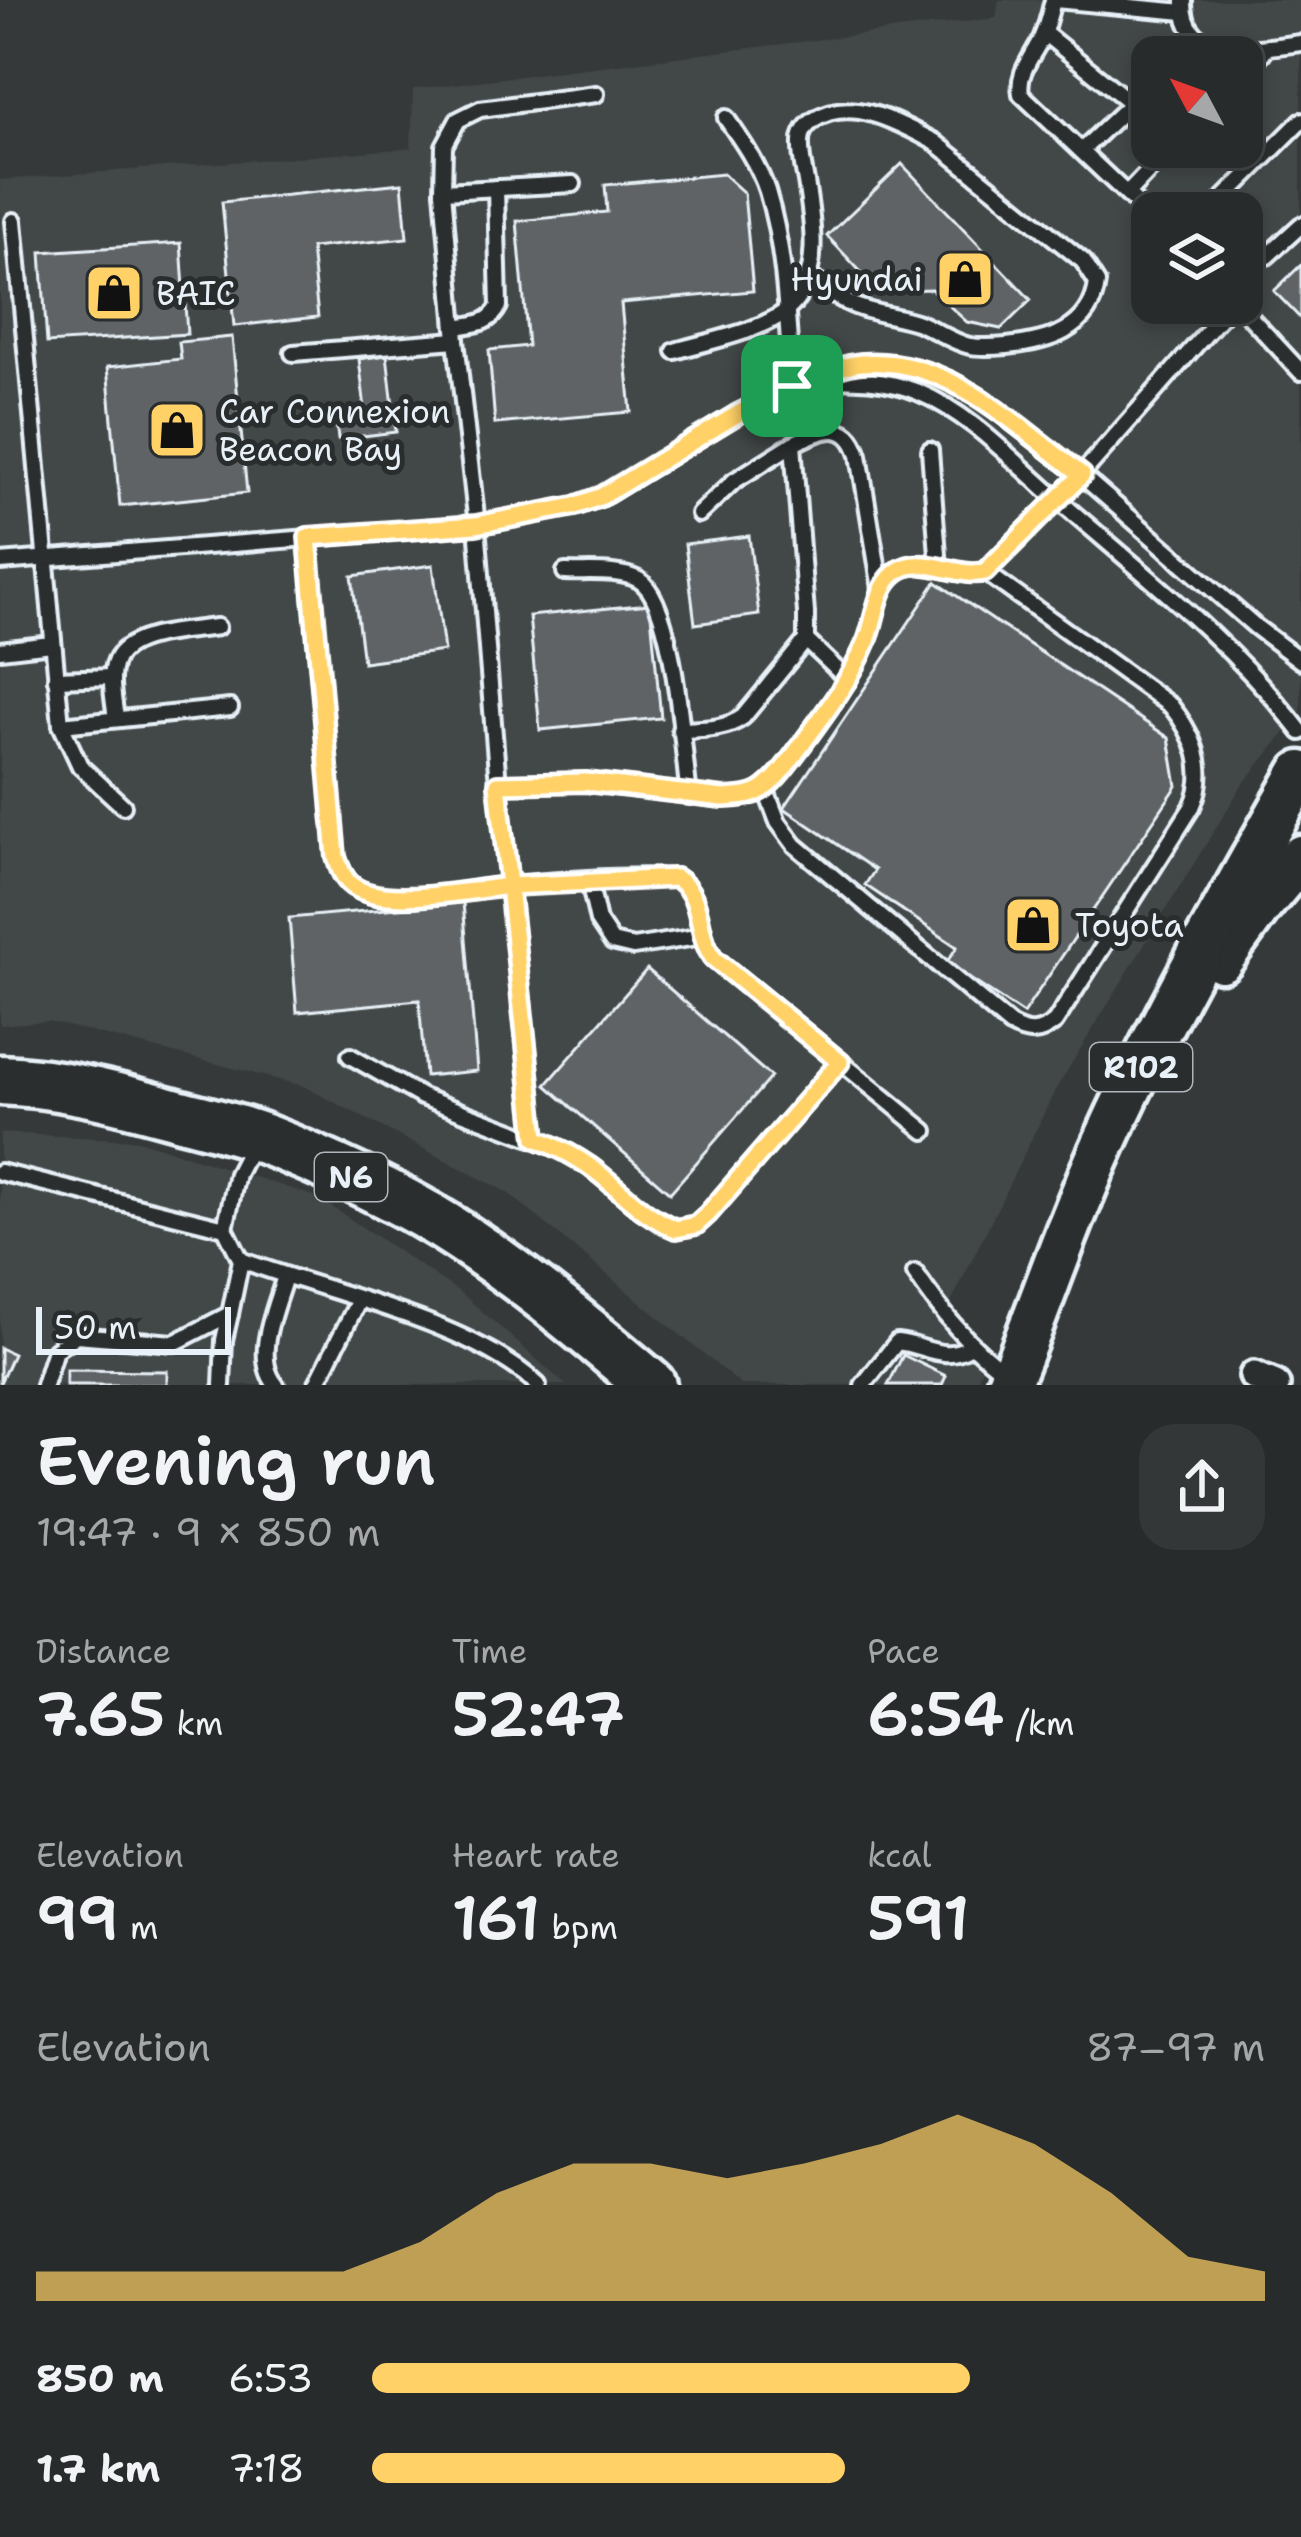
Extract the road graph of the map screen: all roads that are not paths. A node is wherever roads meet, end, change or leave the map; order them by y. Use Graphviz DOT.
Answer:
graph roads {
  1 [pos="1054,0"];
  2 [pos="1184,6"];
  3 [pos="1044,33"];
  4 [pos="1197,36"];
  5 [pos="1301,44"];
  6 [pos="1263,47"];
  7 [pos="1268,47"];
  8 [pos="1263,52"];
  9 [pos="596,94"];
  10 [pos="1131,103"];
  11 [pos="726,118"];
  12 [pos="1301,121"];
  13 [pos="1082,150"];
  14 [pos="1152,168"];
  15 [pos="573,184"];
  16 [pos="496,188"];
  17 [pos="443,191"];
  18 [pos="1230,192"];
  19 [pos="1127,194"];
  20 [pos="1131,198"];
  21 [pos="14,221"];
  22 [pos="1301,225"];
  23 [pos="1263,256"];
  24 [pos="809,277"];
  25 [pos="787,311"];
  26 [pos="1216,324"];
  27 [pos="1255,324"];
  28 [pos="455,334"];
  29 [pos="675,351"];
  30 [pos="293,353"];
  31 [pos="1301,372"];
  32 [pos="813,379"];
  33 [pos="792,386"];
  34 [pos="793,444"];
  35 [pos="930,450"];
  36 [pos="1082,475"];
  37 [pos="1057,499"];
  38 [pos="699,514"];
  39 [pos="476,525"];
  40 [pos="308,537"];
  41 [pos="46,558"];
  42 [pos="0,562"];
  43 [pos="939,568"];
  44 [pos="565,572"];
  45 [pos="985,572"];
  46 [pos="881,589"];
  47 [pos="217,627"];
  48 [pos="806,640"];
  49 [pos="52,644"];
  50 [pos="0,650"];
  51 [pos="1301,662"];
  52 [pos="112,677"];
  53 [pos="56,679"];
  54 [pos="848,680"];
  55 [pos="230,708"];
  56 [pos="116,719"];
  57 [pos="61,725"];
  58 [pos="680,730"];
  59 [pos="1301,732"];
  60 [pos="1301,773"];
  61 [pos="498,784"];
  62 [pos="765,788"];
  63 [pos="689,796"];
  64 [pos="123,806"];
  65 [pos="1301,856"];
  66 [pos="589,881"];
  67 [pos="509,886"];
  68 [pos="703,936"];
  69 [pos="350,1056"];
  70 [pos="840,1062"];
  71 [pos="0,1080"];
  72 [pos="925,1131"];
  73 [pos="256,1136"];
  74 [pos="536,1138"];
  75 [pos="0,1172"];
  76 [pos="225,1228"];
  77 [pos="241,1260"];
  78 [pos="915,1273"];
  79 [pos="285,1276"];
  80 [pos="358,1300"];
  81 [pos="230,1314"];
  82 [pos="970,1346"];
  83 [pos="1020,1383"];
  84 [pos="44,1385"];
  85 [pos="222,1385"];
  86 [pos="276,1385"];
  87 [pos="316,1385"];
  88 [pos="538,1385"];
  89 [pos="650,1385"];
  90 [pos="863,1385"];
  1 -- 2 [label="lane"];
  1 -- 3 [label="lane"];
  2 -- 4 [label="lane"];
  3 -- 10 [label="lane"];
  3 -- 13 [label="lane"];
  5 -- 7 [label="lane"];
  6 -- 7 [label="lane"];
  7 -- 8 [label="lane"];
  9 -- 17 [label="lane"];
  10 -- 13 [label="lane"];
  11 -- 25 [label="lane"];
  12 -- 18 [label="lane"];
  13 -- 19 [label="lane"];
  14 -- 19 [label="lane"];
  15 -- 16 [label="lane"];
  16 -- 17 [label="lane"];
  16 -- 28 [label="lane"];
  17 -- 28 [label="lane"];
  19 -- 20 [label="lane"];
  21 -- 41 [label="lane"];
  22 -- 23 [label="lane"];
  24 -- 24 [label="lane"];
  24 -- 25 [label="lane"];
  25 -- 29 [label="lane"];
  25 -- 33 [label="lane"];
  26 -- 36 [label="lane"];
  27 -- 31 [label="lane"];
  28 -- 30 [label="lane"];
  28 -- 39 [label="lane"];
  32 -- 33 [label="lane"];
  32 -- 36 [label="lane"];
  32 -- 37 [label="lane"];
  33 -- 39 [label="lane"];
  34 -- 38 [label="lane"];
  34 -- 46 [label="lane"];
  34 -- 48 [label="lane"];
  35 -- 43 [label="lane"];
  36 -- 37 [label="lane"];
  36 -- 51 [label="lane"];
  37 -- 45 [label="lane"];
  37 -- 59 [label="lane"];
  39 -- 40 [label="lane"];
  39 -- 61 [label="lane"];
  40 -- 41 [label="lane"];
  40 -- 67 [label="lane"];
  41 -- 42 [label="lane"];
  41 -- 49 [label="lane"];
  43 -- 45 [label="lane"];
  43 -- 46 [label="lane"];
  44 -- 58 [label="lane"];
  45 -- 62 [label="lane"];
  46 -- 54 [label="lane"];
  47 -- 52 [label="lane"];
  48 -- 54 [label="lane"];
  48 -- 58 [label="lane"];
  49 -- 50 [label="lane"];
  49 -- 53 [label="lane"];
  52 -- 53 [label="lane"];
  52 -- 56 [label="lane"];
  53 -- 57 [label="lane"];
  54 -- 62 [label="lane"];
  55 -- 56 [label="lane"];
  56 -- 57 [label="lane"];
  57 -- 64 [label="lane"];
  58 -- 63 [label="lane"];
  60 -- 83 [label="main road, R102"];
  61 -- 63 [label="lane"];
  61 -- 67 [label="lane"];
  62 -- 63 [label="lane"];
  65 -- 83 [label="main road, R102"];
  66 -- 67 [label="lane"];
  66 -- 68 [label="lane"];
  66 -- 68 [label="lane"];
  67 -- 74 [label="lane"];
  68 -- 70 [label="lane"];
  69 -- 74 [label="lane"];
  70 -- 72 [label="lane"];
  70 -- 74 [label="lane"];
  71 -- 73 [label="highway, N6"];
  73 -- 76 [label="lane"];
  73 -- 89 [label="highway, N6"];
  75 -- 76 [label="lane"];
  76 -- 77 [label="lane"];
  77 -- 79 [label="lane"];
  77 -- 81 [label="lane"];
  78 -- 82 [label="lane"];
  79 -- 80 [label="lane"];
  79 -- 86 [label="lane"];
  80 -- 87 [label="lane"];
  80 -- 88 [label="lane"];
  81 -- 84 [label="lane"];
  81 -- 85 [label="lane"];
  82 -- 83 [label="lane"];
  82 -- 90 [label="lane"];
}
